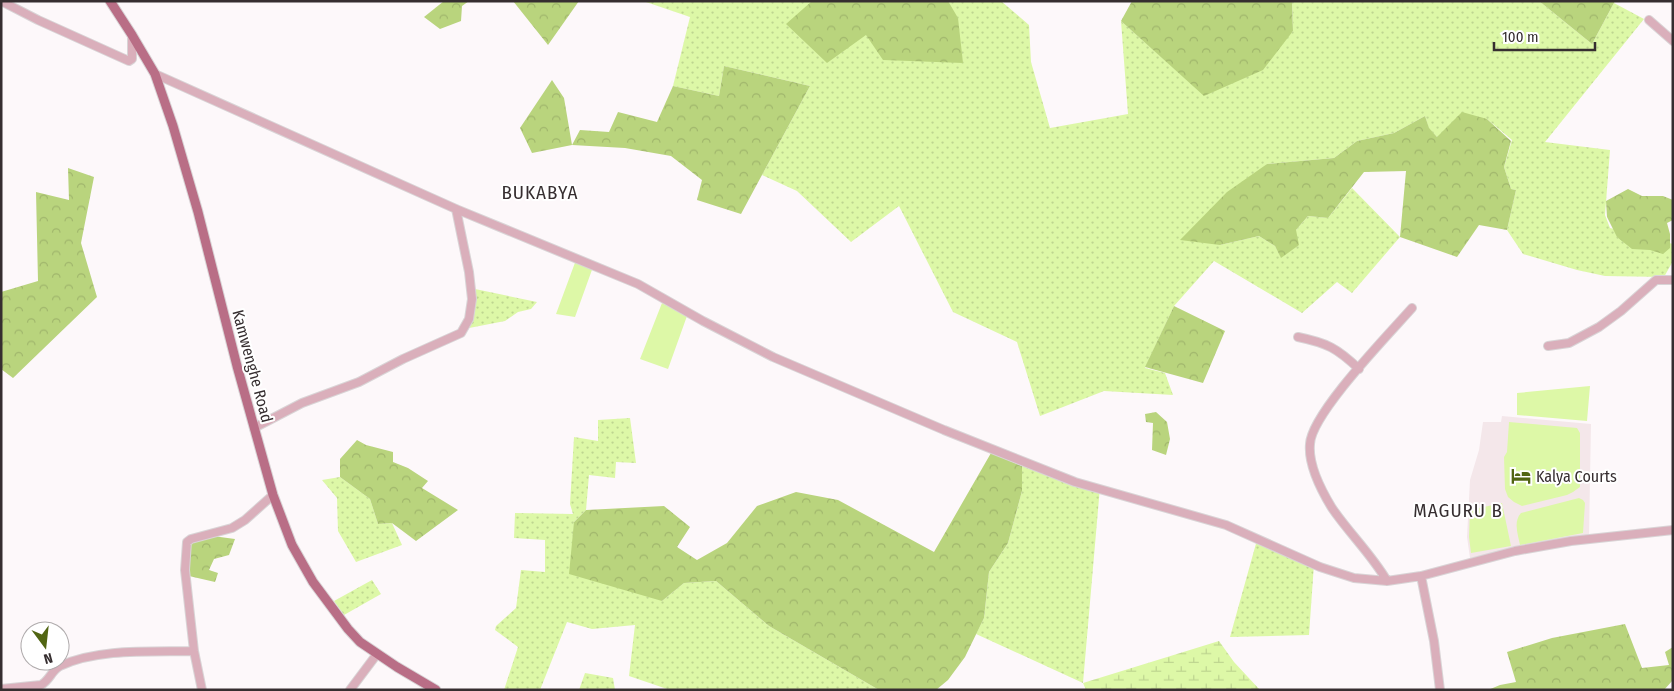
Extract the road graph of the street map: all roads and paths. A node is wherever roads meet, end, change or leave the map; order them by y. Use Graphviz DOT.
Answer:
graph roads {
  1 [pos="1,1"];
  2 [pos="110,1"];
  3 [pos="1649,20"];
  4 [pos="132,35"];
  5 [pos="1673,40"];
  6 [pos="155,74"];
  7 [pos="456,209"];
  8 [pos="1673,280"];
  9 [pos="1412,308"];
  10 [pos="1298,337"];
  11 [pos="1548,346"];
  12 [pos="1359,369"];
  13 [pos="254,428"];
  14 [pos="272,495"];
  15 [pos="1673,530"];
  16 [pos="1421,576"];
  17 [pos="1388,581"];
  18 [pos="194,651"];
  19 [pos="377,654"];
  20 [pos="1,689"];
  21 [pos="202,690"];
  22 [pos="350,690"];
  23 [pos="436,690"];
  24 [pos="1440,690"];
  1 -- 4 [label="street"];
  2 -- 4 [label="main road, Kamwenghe Road"];
  3 -- 5 [label="street"];
  4 -- 6 [label="main road, Kamwenghe Road"];
  6 -- 7 [label="street"];
  6 -- 13 [label="main road, Kamwenghe Road"];
  7 -- 13 [label="street"];
  7 -- 17 [label="street"];
  8 -- 11 [label="street"];
  9 -- 12 [label="street"];
  10 -- 12 [label="street"];
  12 -- 17 [label="street"];
  13 -- 14 [label="main road, Kamwenghe Road"];
  14 -- 18 [label="street"];
  14 -- 19 [label="main road, Kamwenghe Road"];
  15 -- 16 [label="street"];
  16 -- 17 [label="street"];
  16 -- 24 [label="street"];
  18 -- 20 [label="street"];
  18 -- 21 [label="street"];
  19 -- 22 [label="street"];
  19 -- 23 [label="main road, Kamwenghe Road"];
}
